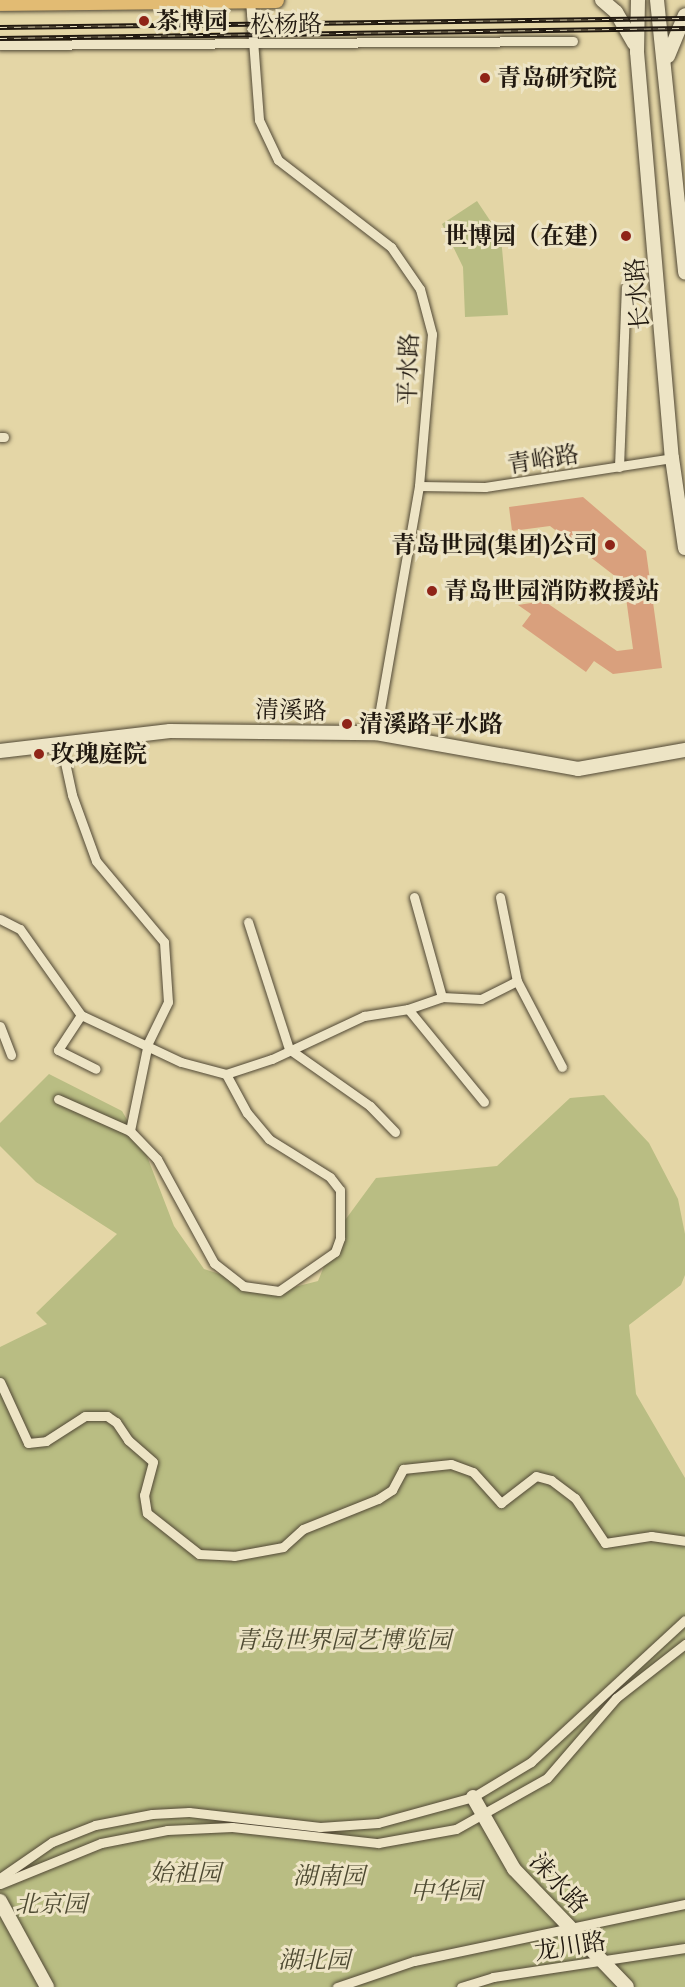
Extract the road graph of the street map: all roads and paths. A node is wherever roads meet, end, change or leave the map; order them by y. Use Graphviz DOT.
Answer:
graph roads {
  1 [pos="250,0"];
  2 [pos="276,0"];
  3 [pos="602,0"];
  4 [pos="638,0"];
  5 [pos="657,0"];
  6 [pos="0,3"];
  7 [pos="685,15"];
  8 [pos="573,41"];
  9 [pos="0,45"];
  10 [pos="253,45"];
  11 [pos="637,52"];
  12 [pos="666,61"];
  13 [pos="685,273"];
  14 [pos="626,286"];
  15 [pos="672,458"];
  16 [pos="619,467"];
  17 [pos="419,486"];
  18 [pos="685,548"];
  19 [pos="376,733"];
  20 [pos="62,744"];
  21 [pos="685,750"];
  22 [pos="0,751"];
  23 [pos="414,897"];
  24 [pos="500,897"];
  25 [pos="0,919"];
  26 [pos="248,922"];
  27 [pos="517,981"];
  28 [pos="442,997"];
  29 [pos="408,1009"];
  30 [pos="81,1015"];
  31 [pos="0,1026"];
  32 [pos="148,1043"];
  33 [pos="289,1050"];
  34 [pos="12,1055"];
  35 [pos="562,1067"];
  36 [pos="96,1069"];
  37 [pos="226,1074"];
  38 [pos="58,1099"];
  39 [pos="484,1102"];
  40 [pos="130,1131"];
  41 [pos="395,1132"];
  42 [pos="0,1382"];
  43 [pos="685,1541"];
  44 [pos="685,1620"];
  45 [pos="685,1644"];
  46 [pos="473,1797"];
  47 [pos="482,1816"];
  48 [pos="0,1878"];
  49 [pos="0,1884"];
  50 [pos="0,1901"];
  51 [pos="685,1904"];
  52 [pos="570,1928"];
  53 [pos="685,1948"];
  54 [pos="605,1960"];
  55 [pos="47,1987"];
  56 [pos="338,1987"];
  57 [pos="461,1987"];
  58 [pos="627,1987"];
  1 -- 2 [label="highway"];
  1 -- 6 [label="highway"];
  1 -- 10 [label="street, 平水路"];
  3 -- 11 [label="street"];
  4 -- 11 [label="street, 长水路"];
  5 -- 12 [label="street, 长水路"];
  7 -- 12 [label="street"];
  8 -- 10 [label="street, 松杨路"];
  9 -- 10 [label="street, 松杨路"];
  10 -- 17 [label="street, 平水路"];
  11 -- 15 [label="street, 长水路"];
  12 -- 13 [label="street, 长水路"];
  14 -- 16 [label="street"];
  15 -- 16 [label="street, 青峪路"];
  15 -- 18 [label="street, 长水路"];
  16 -- 17 [label="street, 青峪路"];
  17 -- 19 [label="street, 平水路"];
  19 -- 20 [label="street, 清溪路"];
  19 -- 21 [label="street, 清溪路"];
  20 -- 22 [label="street, 清溪路"];
  20 -- 32 [label="street"];
  23 -- 28 [label="street"];
  24 -- 27 [label="street"];
  25 -- 30 [label="street"];
  26 -- 33 [label="street"];
  27 -- 28 [label="street"];
  27 -- 35 [label="street"];
  28 -- 29 [label="street"];
  29 -- 33 [label="street"];
  29 -- 39 [label="street"];
  30 -- 32 [label="street"];
  30 -- 36 [label="street"];
  31 -- 34 [label="street"];
  32 -- 37 [label="street"];
  32 -- 40 [label="street"];
  33 -- 37 [label="street"];
  33 -- 41 [label="street"];
  37 -- 40 [label="street"];
  38 -- 40 [label="street"];
  42 -- 43 [label="street"];
  44 -- 46 [label="street"];
  45 -- 47 [label="street"];
  46 -- 47 [label="street, 涞水路"];
  46 -- 48 [label="street"];
  47 -- 49 [label="street"];
  47 -- 52 [label="street, 涞水路"];
  50 -- 55 [label="street"];
  51 -- 52 [label="street"];
  52 -- 54 [label="street, 涞水路"];
  52 -- 56 [label="street"];
  53 -- 54 [label="street, 龙川路"];
  54 -- 57 [label="street, 龙川路"];
  54 -- 58 [label="street, 涞水路"];
}
